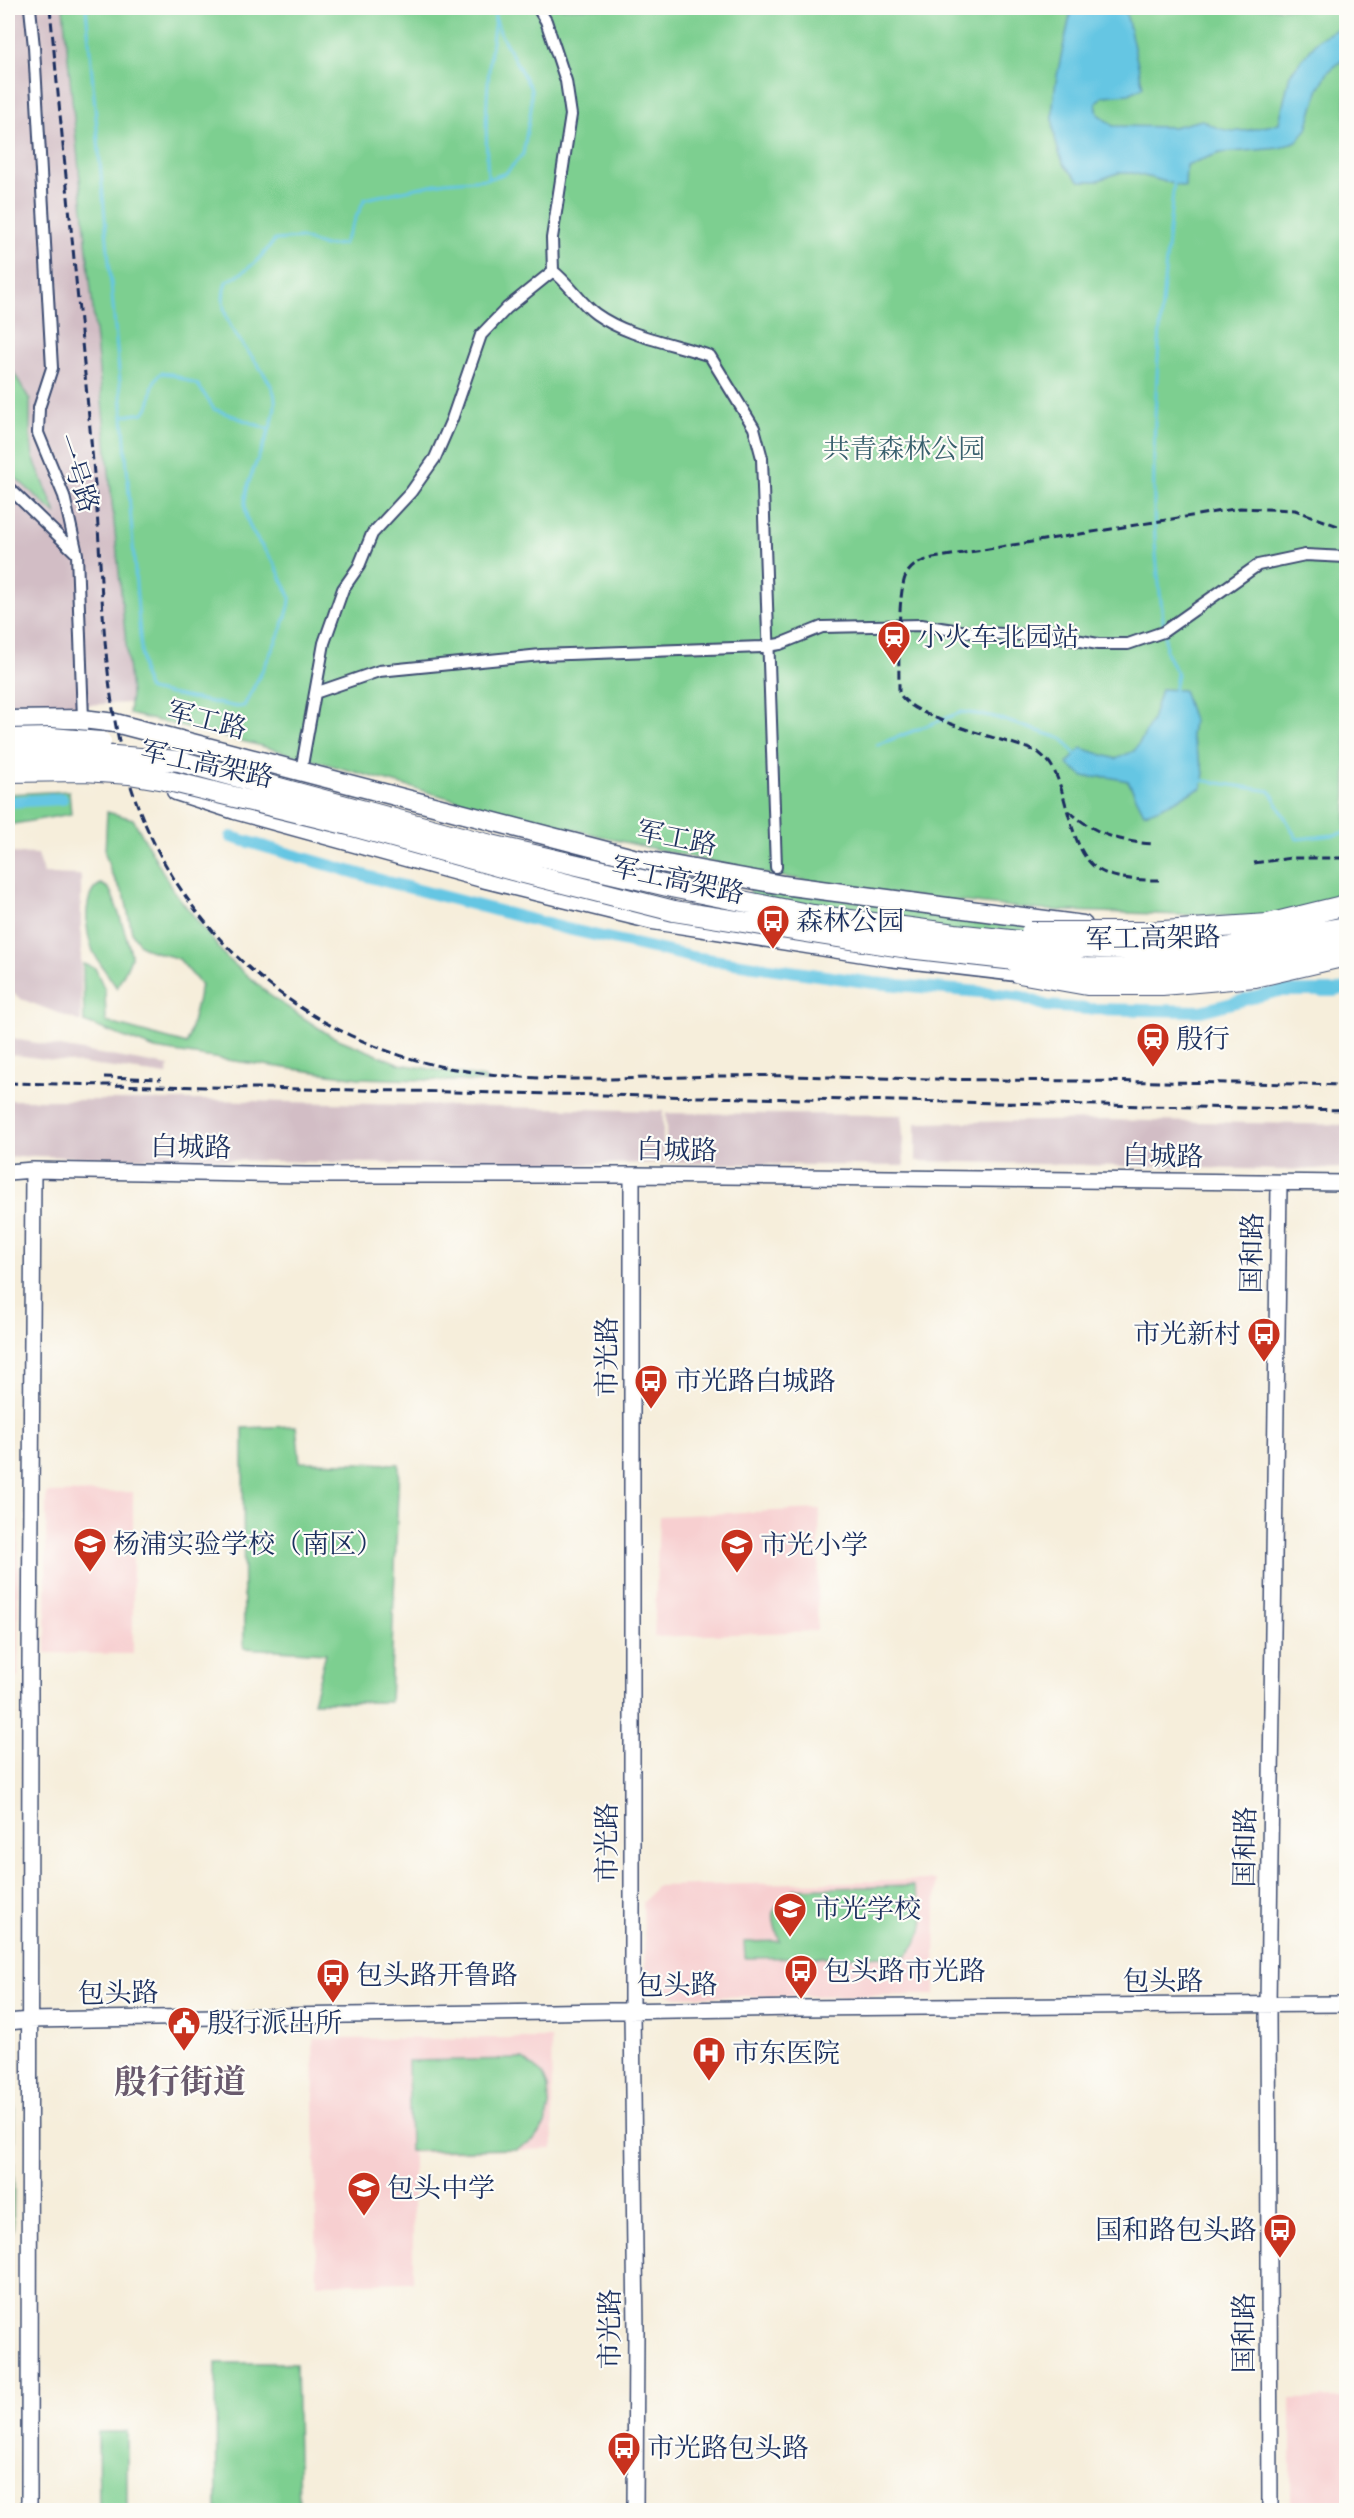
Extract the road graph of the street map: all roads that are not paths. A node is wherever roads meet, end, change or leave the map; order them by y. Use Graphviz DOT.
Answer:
graph roads {
  1 [pos="30,8"];
  2 [pos="538,8"];
  3 [pos="553,271"];
  4 [pos="8,487"];
  5 [pos="77,554"];
  6 [pos="1347,556"];
  7 [pos="770,646"];
  8 [pos="315,693"];
  9 [pos="83,719"];
  10 [pos="8,720"];
  11 [pos="8,739"];
  12 [pos="8,756"];
  13 [pos="179,761"];
  14 [pos="301,771"];
  15 [pos="8,774"];
  16 [pos="79,776"];
  17 [pos="776,867"];
  18 [pos="1347,905"];
  19 [pos="1347,912"];
  20 [pos="1347,927"];
  21 [pos="956,934"];
  22 [pos="1347,942"];
  23 [pos="908,948"];
  24 [pos="1347,955"];
  25 [pos="33,1170"];
  26 [pos="8,1172"];
  27 [pos="632,1175"];
  28 [pos="1347,1183"];
  29 [pos="1279,1184"];
  30 [pos="1347,2004"];
  31 [pos="1268,2005"];
  32 [pos="632,2011"];
  33 [pos="29,2020"];
  34 [pos="8,2022"];
  35 [pos="29,2511"];
  36 [pos="635,2511"];
  37 [pos="1269,2511"];
  1 -- 5 [label="street, 一号路"];
  2 -- 3 [label="street"];
  3 -- 7 [label="street"];
  3 -- 8 [label="street"];
  4 -- 5 [label="street"];
  5 -- 9 [label="street, 一号路"];
  6 -- 7 [label="street"];
  7 -- 8 [label="street"];
  7 -- 17 [label="street"];
  8 -- 14 [label="street"];
  9 -- 10 [label="main road, 军工路"];
  9 -- 14 [label="main road, 军工路"];
  9 -- 16 [label="street, 一号路"];
  11 -- 13 [label="highway, bridge"];
  12 -- 13 [label="highway, 军工高架路, bridge"];
  13 -- 21 [label="highway, 军工高架路, bridge"];
  14 -- 19 [label="main road, 军工路"];
  15 -- 16 [label="main road"];
  15 -- 23 [label="highway, 军工高架路, bridge"];
  16 -- 24 [label="main road"];
  18 -- 21 [label="highway, bridge"];
  20 -- 21 [label="highway, 军工高架路, bridge"];
  22 -- 23 [label="highway, 军工高架路, bridge"];
  23 -- 24 [label="highway, bridge"];
  25 -- 26 [label="street, 白城路"];
  25 -- 27 [label="street, 白城路"];
  25 -- 33 [label="street"];
  27 -- 29 [label="street, 白城路"];
  27 -- 32 [label="street, 市光路"];
  28 -- 29 [label="street, 白城路"];
  29 -- 31 [label="street, 国和路"];
  30 -- 31 [label="street, 包头路"];
  31 -- 32 [label="street, 包头路"];
  31 -- 37 [label="street, 国和路"];
  32 -- 33 [label="street, 包头路"];
  32 -- 36 [label="street, 市光路"];
  33 -- 34 [label="street, 包头路"];
  33 -- 35 [label="street"];
}
